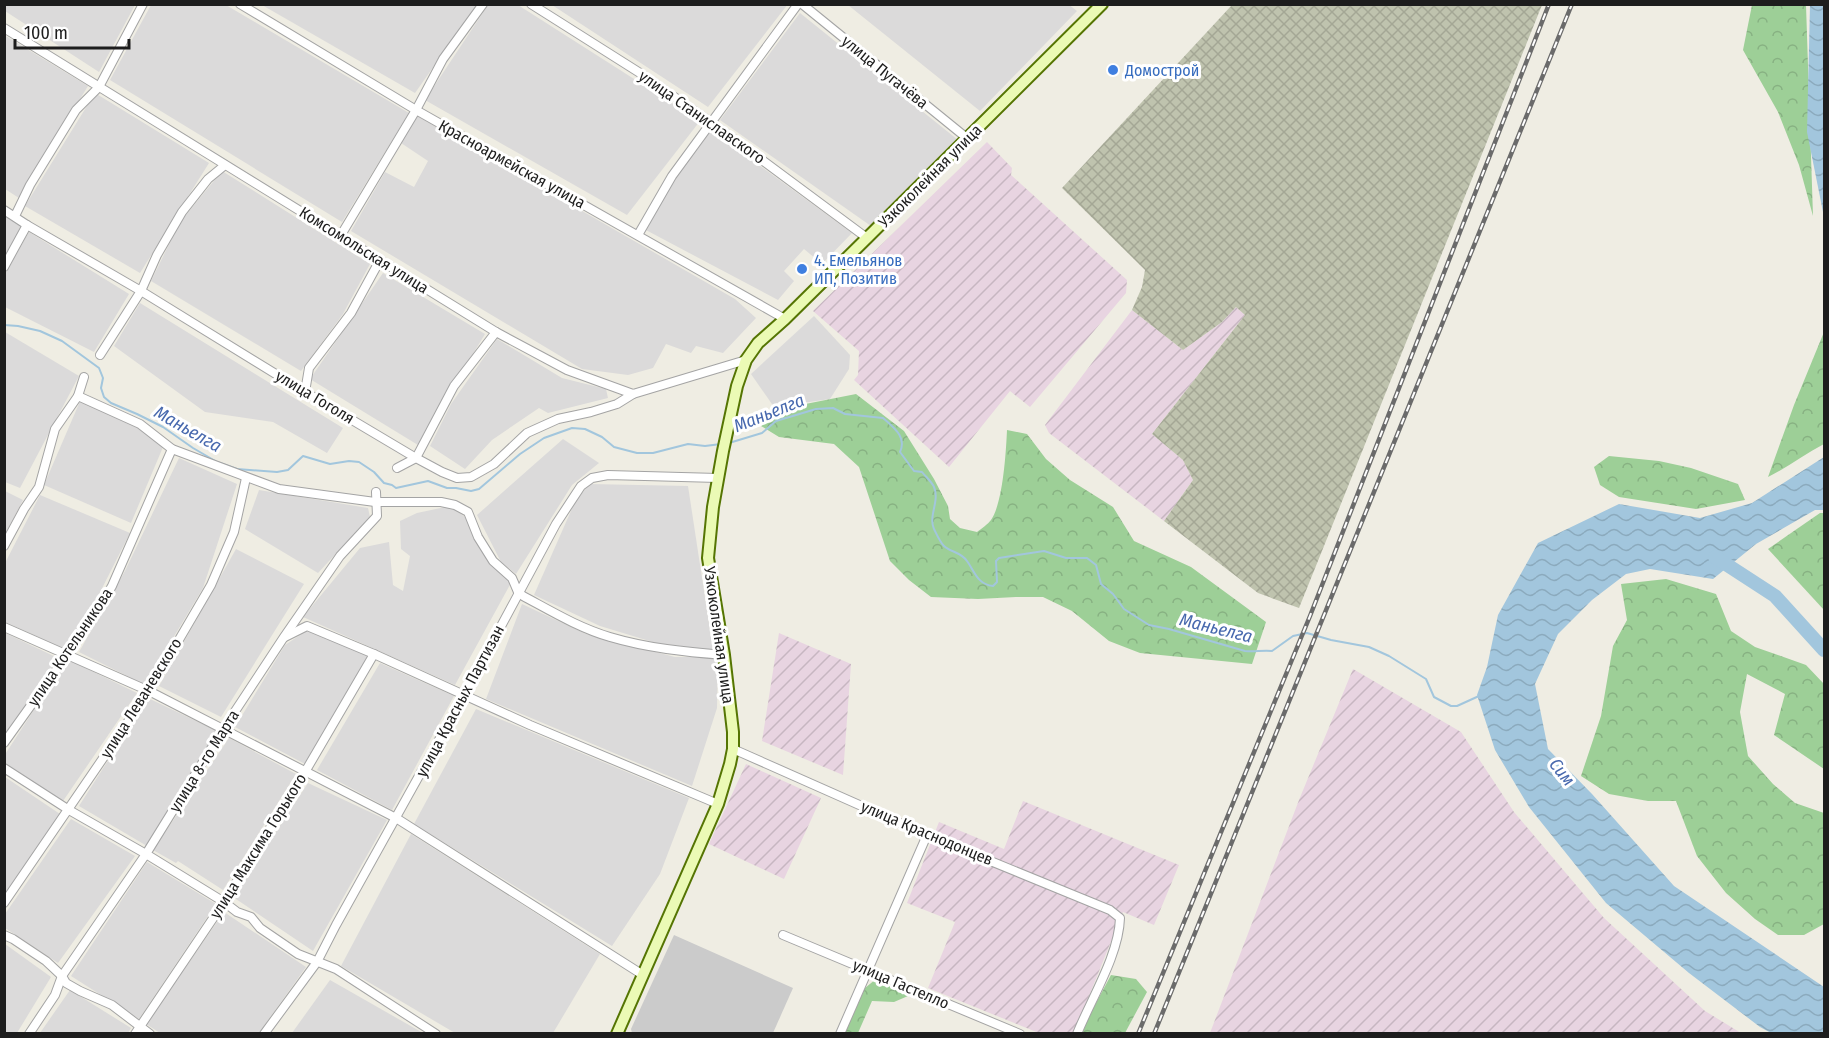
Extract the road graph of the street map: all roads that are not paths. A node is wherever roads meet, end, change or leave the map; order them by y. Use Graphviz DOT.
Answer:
graph roads {
  1 [pos="143,4"];
  2 [pos="240,4"];
  3 [pos="483,4"];
  4 [pos="531,4"];
  5 [pos="800,4"];
  6 [pos="1102,4"];
  7 [pos="4,28"];
  8 [pos="99,87"];
  9 [pos="416,110"];
  10 [pos="712,123"];
  11 [pos="968,139"];
  12 [pos="225,165"];
  13 [pos="4,210"];
  14 [pos="15,216"];
  15 [pos="27,225"];
  16 [pos="341,235"];
  17 [pos="638,235"];
  18 [pos="867,238"];
  19 [pos="380,260"];
  20 [pos="4,267"];
  21 [pos="141,291"];
  22 [pos="785,319"];
  23 [pos="496,332"];
  24 [pos="100,355"];
  25 [pos="746,360"];
  26 [pos="84,377"];
  27 [pos="304,392"];
  28 [pos="633,394"];
  29 [pos="78,396"];
  30 [pos="172,449"];
  31 [pos="416,458"];
  32 [pos="397,468"];
  33 [pos="246,478"];
  34 [pos="718,478"];
  35 [pos="376,492"];
  36 [pos="375,502"];
  37 [pos="4,546"];
  38 [pos="518,592"];
  39 [pos="4,627"];
  40 [pos="284,637"];
  41 [pos="374,654"];
  42 [pos="66,655"];
  43 [pos="724,655"];
  44 [pos="149,691"];
  45 [pos="464,695"];
  46 [pos="224,728"];
  47 [pos="4,743"];
  48 [pos="733,749"];
  49 [pos="4,768"];
  50 [pos="305,772"];
  51 [pos="718,804"];
  52 [pos="69,810"];
  53 [pos="396,818"];
  54 [pos="927,835"];
  55 [pos="146,854"];
  56 [pos="224,902"];
  57 [pos="4,903"];
  58 [pos="4,935"];
  59 [pos="783,935"];
  60 [pos="318,962"];
  61 [pos="867,970"];
  62 [pos="643,975"];
  63 [pos="62,976"];
  64 [pos="137,1030"];
  65 [pos="29,1034"];
  66 [pos="150,1034"];
  67 [pos="264,1034"];
  68 [pos="436,1034"];
  69 [pos="617,1034"];
  70 [pos="840,1034"];
  71 [pos="1020,1034"];
  72 [pos="1077,1034"];
  1 -- 8 [label="street"];
  2 -- 9 [label="street, Красноармейская улица"];
  3 -- 9 [label="street"];
  4 -- 10 [label="street, улица Станиславского"];
  5 -- 10 [label="street"];
  5 -- 11 [label="street, улица Пугачёва"];
  6 -- 11 [label="street, Узкоколейная улица"];
  7 -- 8 [label="street, Комсомольская улица"];
  8 -- 12 [label="street, Комсомольская улица"];
  8 -- 14 [label="street"];
  9 -- 16 [label="street"];
  9 -- 17 [label="street, Красноармейская улица"];
  10 -- 17 [label="street"];
  10 -- 18 [label="street, улица Станиславского"];
  11 -- 18 [label="street, Узкоколейная улица"];
  12 -- 16 [label="street, Комсомольская улица"];
  12 -- 21 [label="street"];
  13 -- 14 [label="street, улица Гоголя"];
  14 -- 15 [label="street, улица Гоголя"];
  15 -- 20 [label="street"];
  15 -- 21 [label="street, улица Гоголя"];
  16 -- 19 [label="street, Комсомольская улица"];
  17 -- 22 [label="street, Красноармейская улица"];
  18 -- 22 [label="street, Узкоколейная улица"];
  19 -- 23 [label="street, Комсомольская улица"];
  19 -- 27 [label="street"];
  21 -- 24 [label="street"];
  21 -- 27 [label="street, улица Гоголя"];
  22 -- 25 [label="street, Узкоколейная улица"];
  23 -- 28 [label="street, Комсомольская улица"];
  23 -- 31 [label="street"];
  25 -- 28 [label="street"];
  25 -- 34 [label="street, Узкоколейная улица"];
  26 -- 29 [label="street"];
  27 -- 31 [label="street, улица Гоголя"];
  28 -- 31 [label="street, улица Гоголя"];
  29 -- 30 [label="street"];
  29 -- 37 [label="street"];
  30 -- 33 [label="street"];
  30 -- 42 [label="street, улица Котельникова"];
  31 -- 32 [label="street"];
  33 -- 36 [label="street"];
  33 -- 44 [label="street, улица Леваневского"];
  34 -- 38 [label="street, улица Красных Партизан"];
  34 -- 43 [label="street, Узкоколейная улица"];
  35 -- 36 [label="street, улица 8-го Марта"];
  36 -- 38 [label="street"];
  36 -- 40 [label="street, улица 8-го Марта"];
  38 -- 43 [label="street"];
  38 -- 45 [label="street, улица Красных Партизан"];
  39 -- 42 [label="street"];
  40 -- 41 [label="street"];
  40 -- 46 [label="street, улица 8-го Марта"];
  41 -- 45 [label="street"];
  41 -- 50 [label="street, улица Максима Горького"];
  42 -- 44 [label="street"];
  42 -- 47 [label="street, улица Котельникова"];
  43 -- 48 [label="street, Узкоколейная улица"];
  44 -- 46 [label="street"];
  44 -- 52 [label="street, улица Леваневского"];
  45 -- 51 [label="street"];
  45 -- 53 [label="street, улица Красных Партизан"];
  46 -- 50 [label="street"];
  46 -- 55 [label="street, улица 8-го Марта"];
  48 -- 51 [label="street, Узкоколейная улица"];
  48 -- 54 [label="street, улица Краснодонцев"];
  49 -- 52 [label="street"];
  50 -- 53 [label="street"];
  50 -- 56 [label="street, улица Максима Горького"];
  51 -- 62 [label="street, Узкоколейная улица"];
  52 -- 55 [label="street"];
  52 -- 57 [label="street, улица Леваневского"];
  53 -- 60 [label="street, улица Красных Партизан"];
  53 -- 62 [label="street"];
  54 -- 61 [label="street"];
  54 -- 72 [label="street, улица Краснодонцев"];
  55 -- 56 [label="street"];
  55 -- 63 [label="street, улица 8-го Марта"];
  56 -- 60 [label="street"];
  56 -- 64 [label="street, улица Максима Горького"];
  58 -- 63 [label="street"];
  59 -- 61 [label="street, улица Гастелло"];
  60 -- 67 [label="street, улица Красных Партизан"];
  60 -- 68 [label="street"];
  61 -- 70 [label="street"];
  61 -- 71 [label="street, улица Гастелло"];
  62 -- 69 [label="street, Узкоколейная улица"];
  63 -- 64 [label="street"];
  63 -- 65 [label="street, улица 8-го Марта"];
  64 -- 66 [label="street"];
}
